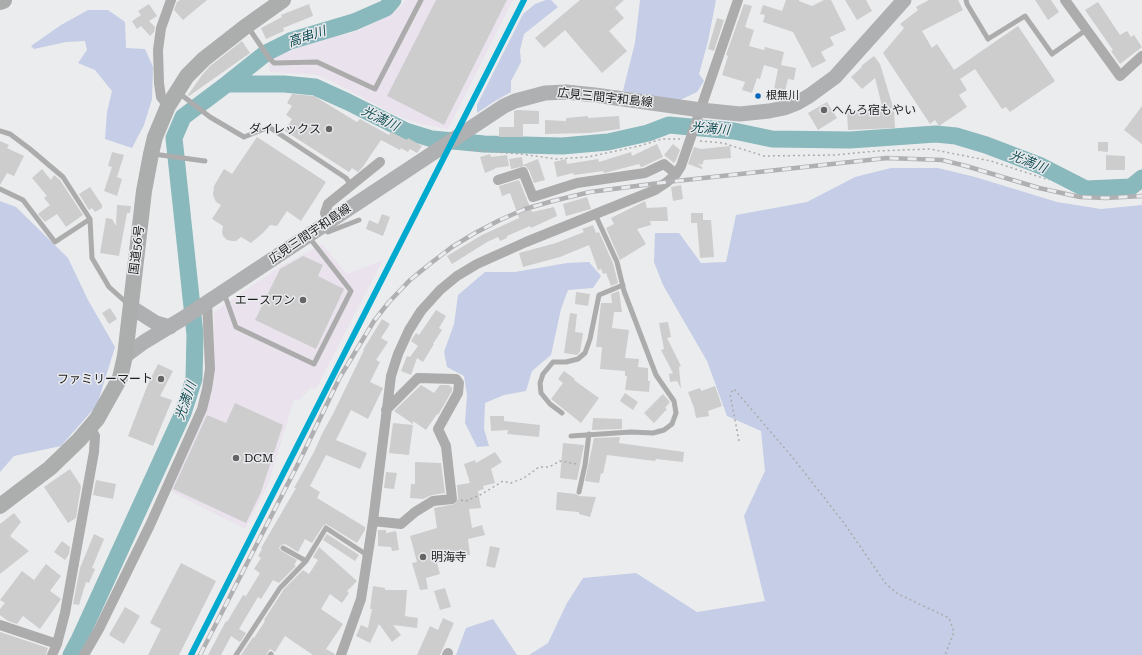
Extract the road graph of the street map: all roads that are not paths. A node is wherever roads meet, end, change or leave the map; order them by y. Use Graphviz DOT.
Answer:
graph roads {
  1 [pos="171,0"];
  2 [pos="283,0"];
  3 [pos="421,0"];
  4 [pos="738,0"];
  5 [pos="904,0"];
  6 [pos="966,0"];
  7 [pos="1065,0"];
  8 [pos="247,26"];
  9 [pos="1086,30"];
  10 [pos="1142,56"];
  11 [pos="182,95"];
  12 [pos="168,106"];
  13 [pos="698,116"];
  14 [pos="0,130"];
  15 [pos="158,155"];
  16 [pos="205,161"];
  17 [pos="380,162"];
  18 [pos="676,174"];
  19 [pos="498,180"];
  20 [pos="351,185"];
  21 [pos="0,189"];
  22 [pos="595,214"];
  23 [pos="90,219"];
  24 [pos="359,220"];
  25 [pos="324,224"];
  26 [pos="308,236"];
  27 [pos="623,285"];
  28 [pos="224,291"];
  29 [pos="206,303"];
  30 [pos="131,307"];
  31 [pos="176,323"];
  32 [pos="125,356"];
  33 [pos="386,410"];
  34 [pos="562,413"];
  35 [pos="90,427"];
  36 [pos="589,434"];
  37 [pos="571,436"];
  38 [pos="579,492"];
  39 [pos="0,506"];
  40 [pos="373,521"];
  41 [pos="283,548"];
  42 [pos="367,554"];
  43 [pos="306,561"];
  44 [pos="0,625"];
  45 [pos="57,644"];
  46 [pos="52,655"];
  47 [pos="84,655"];
  48 [pos="236,655"];
  49 [pos="341,655"];
  1 -- 12 [label="street"];
  2 -- 8 [label="highway, 国道56号"];
  3 -- 8 [label="lane"];
  4 -- 13 [label="street"];
  5 -- 13 [label="main road, 広見三間宇和島線"];
  6 -- 9 [label="lane"];
  7 -- 9 [label="street"];
  8 -- 11 [label="highway, 国道56号"];
  9 -- 10 [label="street"];
  11 -- 12 [label="highway, 国道56号"];
  11 -- 20 [label="lane"];
  12 -- 15 [label="highway, 国道56号"];
  13 -- 18 [label="street"];
  13 -- 25 [label="main road, 広見三間宇和島線"];
  14 -- 23 [label="lane"];
  15 -- 16 [label="lane"];
  15 -- 30 [label="highway, 国道56号"];
  17 -- 20 [label="street"];
  18 -- 19 [label="street"];
  18 -- 22 [label="street"];
  20 -- 25 [label="street"];
  21 -- 23 [label="lane"];
  22 -- 27 [label="lane"];
  22 -- 33 [label="street"];
  23 -- 30 [label="lane"];
  24 -- 25 [label="lane"];
  25 -- 26 [label="main road, 広見三間宇和島線"];
  26 -- 28 [label="main road, 広見三間宇和島線"];
  26 -- 28 [label="lane"];
  27 -- 34 [label="lane"];
  27 -- 36 [label="lane"];
  28 -- 29 [label="main road, 広見三間宇和島線"];
  29 -- 31 [label="main road, 広見三間宇和島線"];
  29 -- 47 [label="street"];
  30 -- 31 [label="main road"];
  30 -- 32 [label="highway, 国道56号"];
  31 -- 32 [label="main road"];
  32 -- 35 [label="highway, 国道56号"];
  33 -- 40 [label="street"];
  33 -- 40 [label="street"];
  35 -- 39 [label="highway, 国道56号"];
  35 -- 45 [label="street"];
  36 -- 37 [label="lane"];
  36 -- 38 [label="lane"];
  40 -- 42 [label="street"];
  41 -- 43 [label="lane"];
  42 -- 43 [label="lane"];
  42 -- 49 [label="street"];
  43 -- 48 [label="lane"];
  44 -- 45 [label="street"];
  45 -- 46 [label="street"];
}
